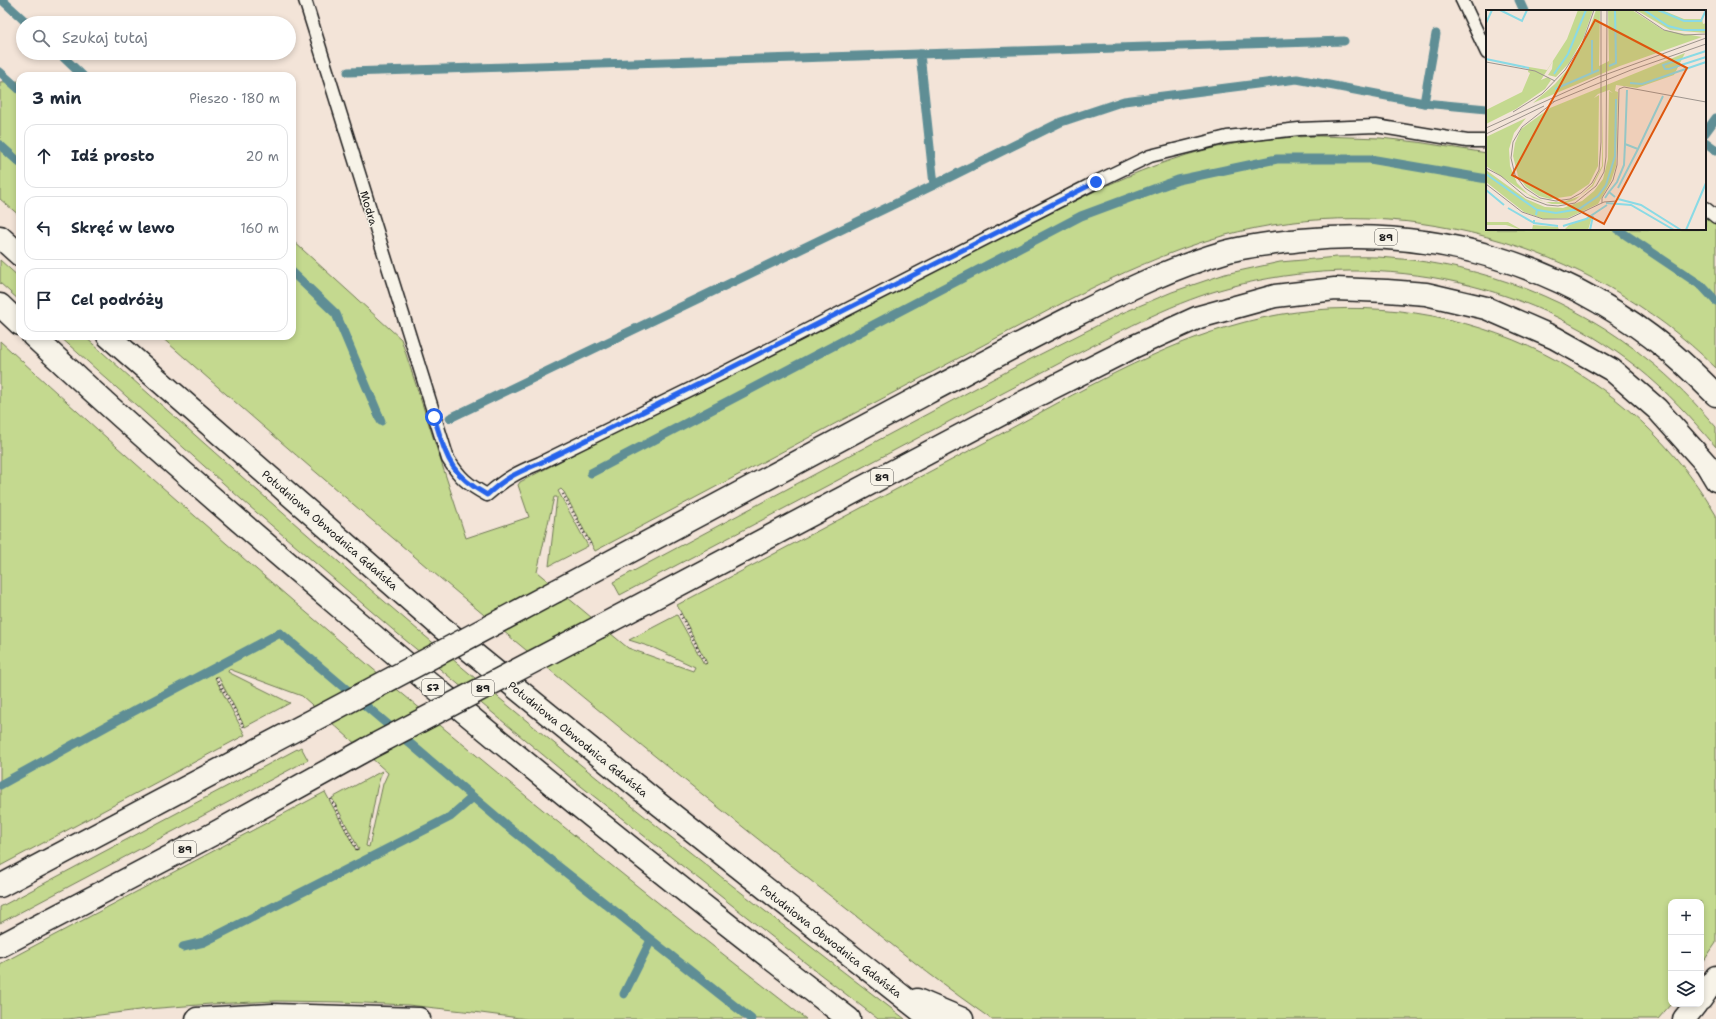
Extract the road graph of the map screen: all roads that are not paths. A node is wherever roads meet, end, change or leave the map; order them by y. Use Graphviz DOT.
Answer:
graph roads {
  1 [pos="305,0"];
  2 [pos="1462,0"];
  3 [pos="1486,51"];
  4 [pos="1486,141"];
  5 [pos="1706,209"];
  6 [pos="1716,216"];
  7 [pos="0,237"];
  8 [pos="16,252"];
  9 [pos="0,305"];
  10 [pos="16,320"];
  11 [pos="37,340"];
  12 [pos="113,340"];
  13 [pos="1716,395"];
  14 [pos="1716,480"];
  15 [pos="0,886"];
  16 [pos="0,946"];
  17 [pos="1716,977"];
  18 [pos="890,988"];
  19 [pos="1704,994"];
  20 [pos="1694,1007"];
  21 [pos="197,1019"];
  22 [pos="419,1019"];
  23 [pos="850,1019"];
  24 [pos="931,1019"];
  25 [pos="962,1019"];
  26 [pos="1684,1019"];
  1 -- 4 [label="lane, Modra"];
  2 -- 3 [label="lane"];
  5 -- 6 [label="lane"];
  7 -- 8 [label="highway"];
  9 -- 10 [label="highway"];
  11 -- 23 [label="highway, S7"];
  12 -- 18 [label="highway, Południowa Obwodnica Gdańska"];
  13 -- 15 [label="highway, 89, bridge"];
  14 -- 16 [label="highway, 89, bridge"];
  17 -- 19 [label="highway"];
  18 -- 24 [label="highway, Południowa Obwodnica Gdańska"];
  18 -- 25 [label="highway"];
  20 -- 26 [label="highway"];
  21 -- 22 [label="highway"];
}
